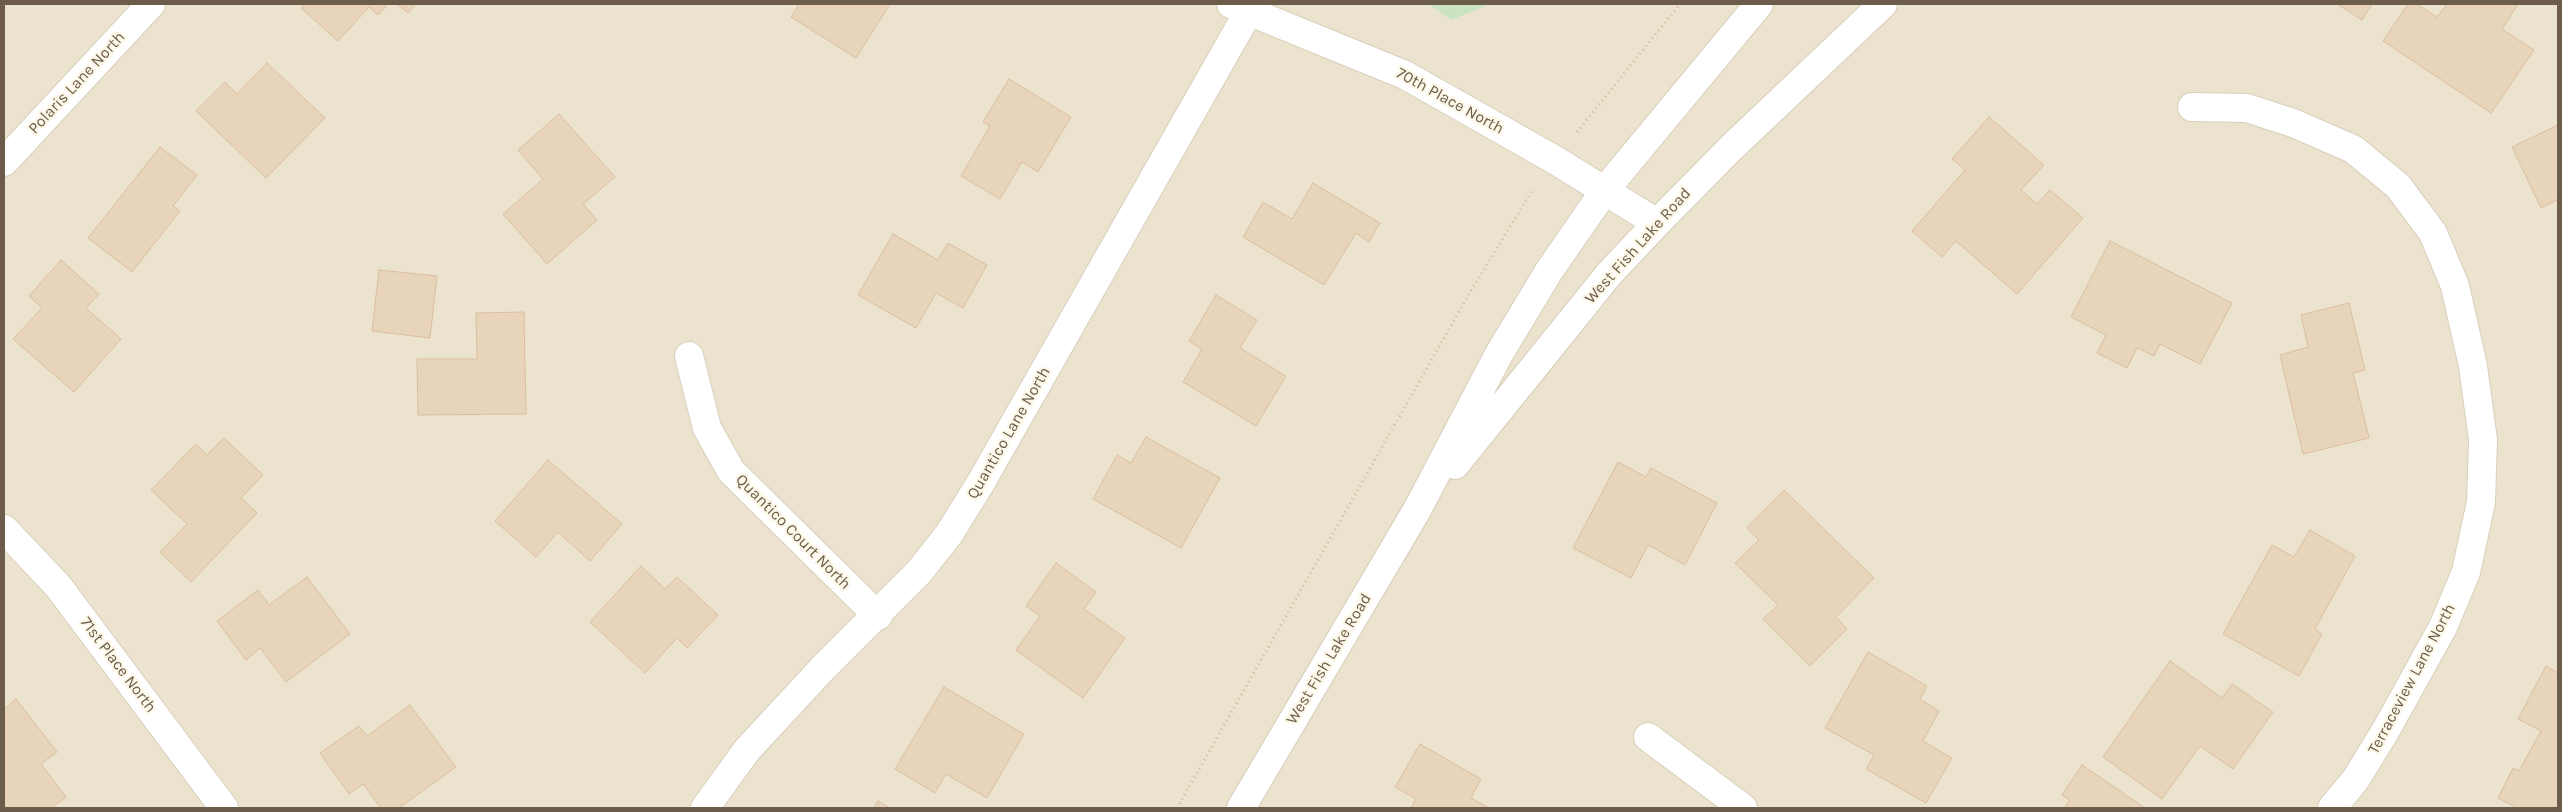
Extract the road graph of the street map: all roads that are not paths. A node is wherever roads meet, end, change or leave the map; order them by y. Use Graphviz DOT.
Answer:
graph roads {
  1 [pos="151,4"];
  2 [pos="1759,4"];
  3 [pos="1883,4"];
  4 [pos="1240,7"];
  5 [pos="2192,107"];
  6 [pos="4,162"];
  7 [pos="1605,190"];
  8 [pos="1656,222"];
  9 [pos="688,356"];
  10 [pos="1418,510"];
  11 [pos="4,529"];
  12 [pos="878,616"];
  13 [pos="1648,737"];
  14 [pos="224,808"];
  15 [pos="705,808"];
  16 [pos="1241,808"];
  17 [pos="1743,808"];
  18 [pos="2332,808"];
  1 -- 6 [label="street, Polaris Lane North"];
  2 -- 7 [label="street, West Fish Lake Road"];
  3 -- 8 [label="street, West Fish Lake Road"];
  4 -- 7 [label="street, 70th Place North"];
  4 -- 12 [label="street, Quantico Lane North"];
  5 -- 18 [label="street, Terraceview Lane North"];
  7 -- 8 [label="street, 70th Place North"];
  7 -- 10 [label="street, West Fish Lake Road"];
  8 -- 10 [label="street, West Fish Lake Road"];
  9 -- 12 [label="street, Quantico Court North"];
  10 -- 16 [label="street, West Fish Lake Road"];
  11 -- 14 [label="street, 71st Place North"];
  12 -- 15 [label="street, Quantico Lane North"];
  13 -- 17 [label="street"];
}
